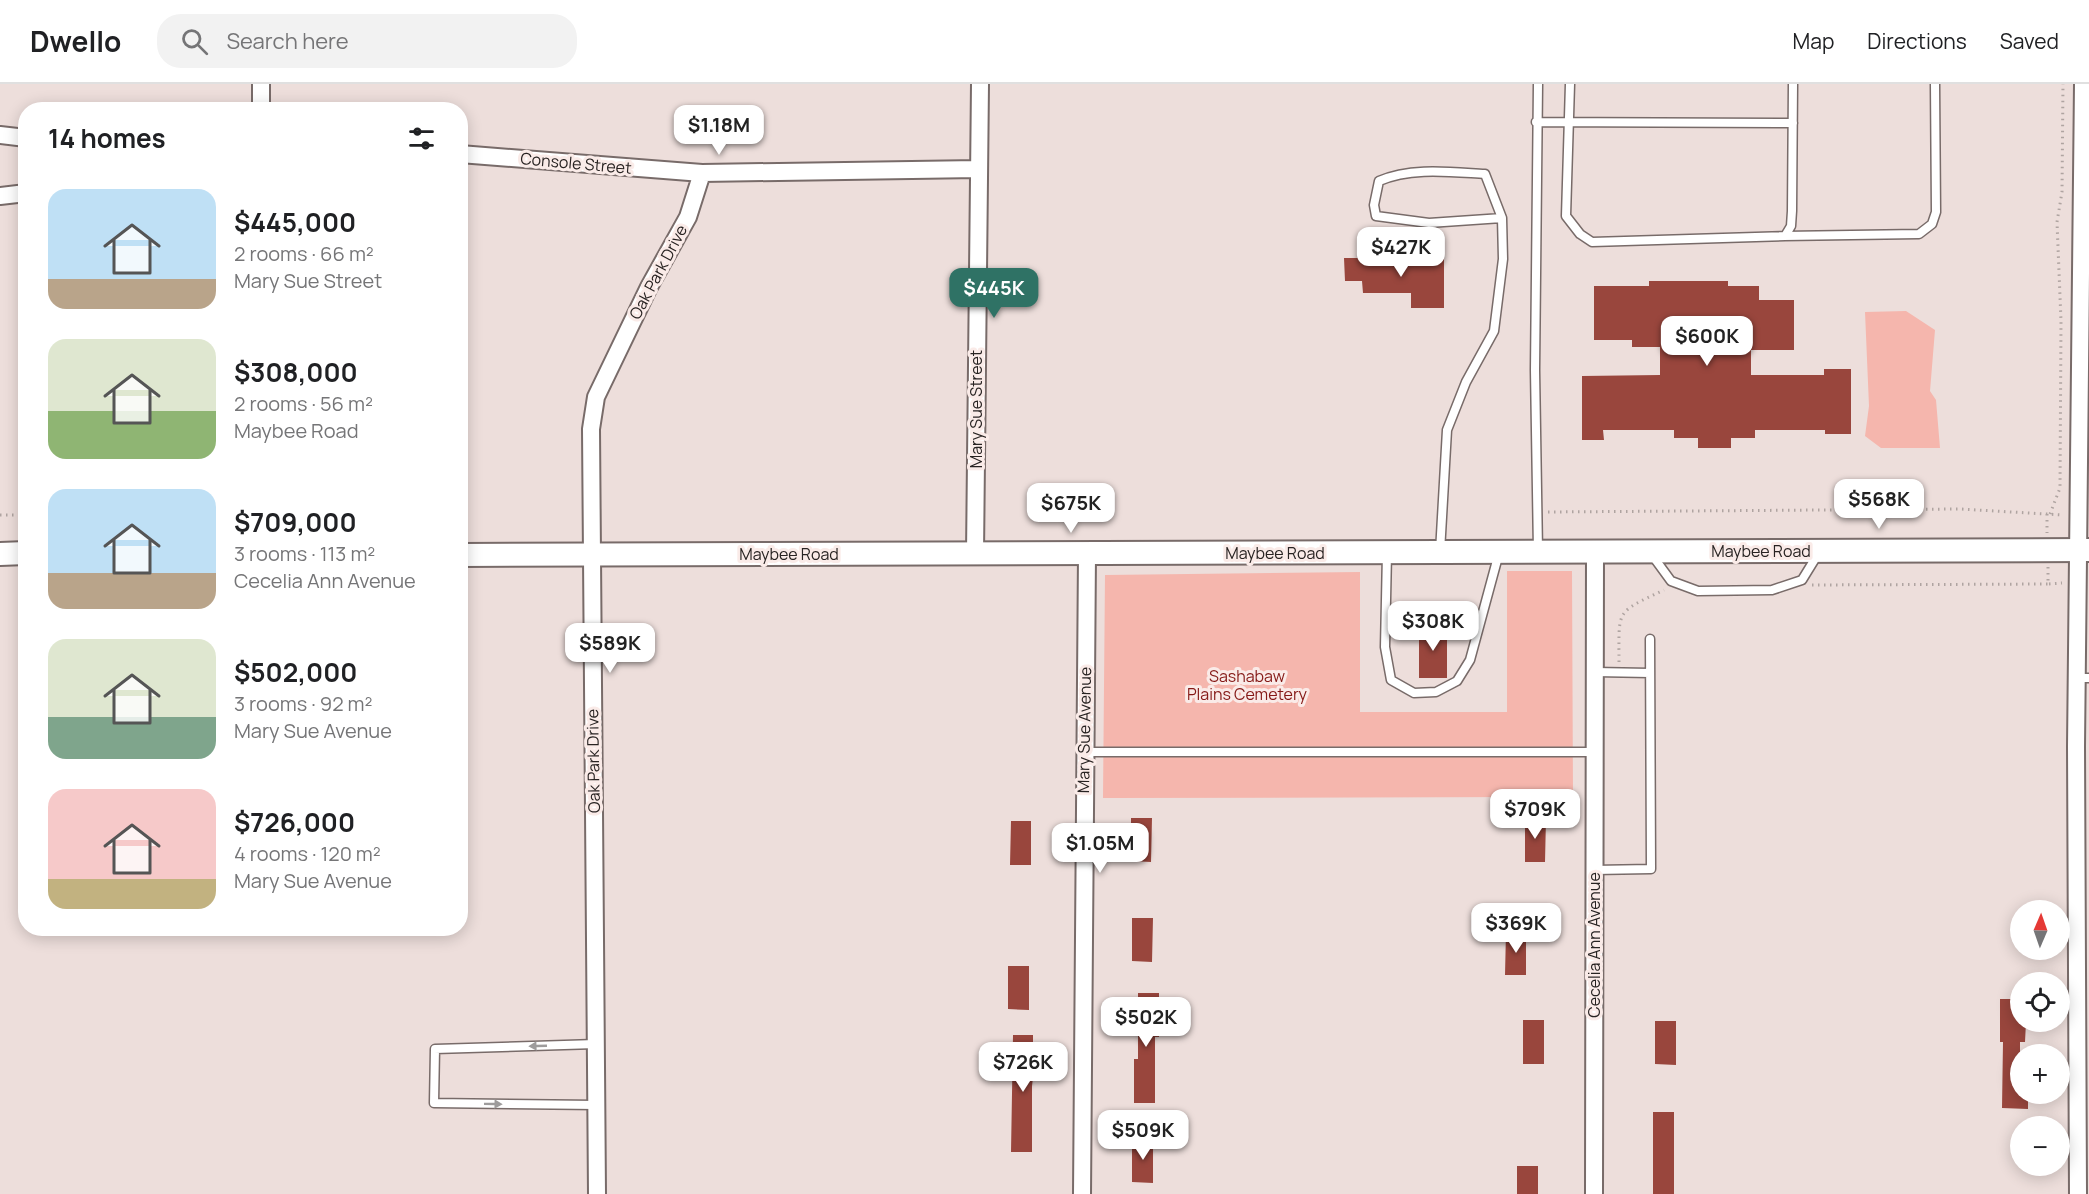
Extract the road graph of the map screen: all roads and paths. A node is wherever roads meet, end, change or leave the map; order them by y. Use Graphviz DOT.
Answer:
graph roads {
  1 [pos="261,84"];
  2 [pos="980,84"];
  3 [pos="1538,84"];
  4 [pos="1569,84"];
  5 [pos="1793,84"];
  6 [pos="1935,84"];
  7 [pos="2063,84"];
  8 [pos="2083,84"];
  9 [pos="261,102"];
  10 [pos="1536,122"];
  11 [pos="1793,123"];
  12 [pos="1568,124"];
  13 [pos="3,135"];
  14 [pos="18,137"];
  15 [pos="468,155"];
  16 [pos="978,169"];
  17 [pos="702,173"];
  18 [pos="18,195"];
  19 [pos="0,196"];
  20 [pos="1502,218"];
  21 [pos="1784,236"];
  22 [pos="1538,512"];
  23 [pos="2048,514"];
  24 [pos="0,515"];
  25 [pos="18,515"];
  26 [pos="2078,515"];
  27 [pos="2047,528"];
  28 [pos="2084,550"];
  29 [pos="1820,551"];
  30 [pos="1387,552"];
  31 [pos="1440,552"];
  32 [pos="1500,552"];
  33 [pos="1539,552"];
  34 [pos="1595,552"];
  35 [pos="1650,552"];
  36 [pos="0,554"];
  37 [pos="18,554"];
  38 [pos="591,554"];
  39 [pos="975,554"];
  40 [pos="1087,554"];
  41 [pos="468,555"];
  42 [pos="2048,572"];
  43 [pos="2056,583"];
  44 [pos="1650,639"];
  45 [pos="1595,672"];
  46 [pos="1650,673"];
  47 [pos="2083,678"];
  48 [pos="1084,752"];
  49 [pos="1595,752"];
  50 [pos="1594,870"];
  51 [pos="597,1044"];
  52 [pos="597,1105"];
  53 [pos="597,1194"];
  54 [pos="1082,1194"];
  55 [pos="1594,1194"];
  56 [pos="2078,1194"];
  1 -- 9 [label="street"];
  2 -- 16 [label="street, Mary Sue Street"];
  3 -- 10 [label="lane"];
  4 -- 12 [label="lane"];
  5 -- 11 [label="lane"];
  6 -- 21 [label="lane"];
  7 -- 23 [label="path"];
  8 -- 26 [label="street"];
  10 -- 12 [label="lane"];
  10 -- 22 [label="lane"];
  11 -- 12 [label="lane"];
  11 -- 21 [label="lane"];
  12 -- 21 [label="lane"];
  13 -- 14 [label="street"];
  15 -- 17 [label="street, Console Street"];
  16 -- 17 [label="street, Console Street"];
  16 -- 39 [label="street, Mary Sue Street"];
  17 -- 38 [label="street, Oak Park Drive"];
  18 -- 19 [label="street"];
  20 -- 20 [label="lane"];
  20 -- 31 [label="lane"];
  22 -- 23 [label="path"];
  22 -- 33 [label="lane"];
  23 -- 26 [label="path"];
  23 -- 27 [label="path"];
  24 -- 25 [label="path"];
  26 -- 28 [label="street"];
  28 -- 29 [label="main road, Maybee Road"];
  28 -- 47 [label="street"];
  29 -- 35 [label="main road, Maybee Road"];
  29 -- 35 [label="lane"];
  30 -- 31 [label="main road, Maybee Road"];
  30 -- 32 [label="lane"];
  30 -- 40 [label="main road, Maybee Road"];
  31 -- 32 [label="main road, Maybee Road"];
  32 -- 33 [label="main road, Maybee Road"];
  33 -- 34 [label="main road, Maybee Road"];
  34 -- 35 [label="main road, Maybee Road"];
  34 -- 45 [label="street, Cecelia Ann Avenue"];
  36 -- 37 [label="main road"];
  38 -- 39 [label="main road, Maybee Road"];
  38 -- 41 [label="main road, Maybee Road"];
  38 -- 51 [label="street, Oak Park Drive"];
  39 -- 40 [label="main road, Maybee Road"];
  40 -- 48 [label="street, Mary Sue Avenue"];
  42 -- 43 [label="path"];
  44 -- 46 [label="lane"];
  45 -- 46 [label="lane"];
  45 -- 49 [label="street, Cecelia Ann Avenue"];
  46 -- 50 [label="lane"];
  47 -- 56 [label="street"];
  48 -- 49 [label="lane"];
  48 -- 54 [label="street, Mary Sue Avenue"];
  49 -- 50 [label="street, Cecelia Ann Avenue"];
  50 -- 55 [label="street, Cecelia Ann Avenue"];
  51 -- 52 [label="street, Oak Park Drive"];
  51 -- 52 [label="lane, one-way"];
  52 -- 53 [label="street, Oak Park Drive"];
}
